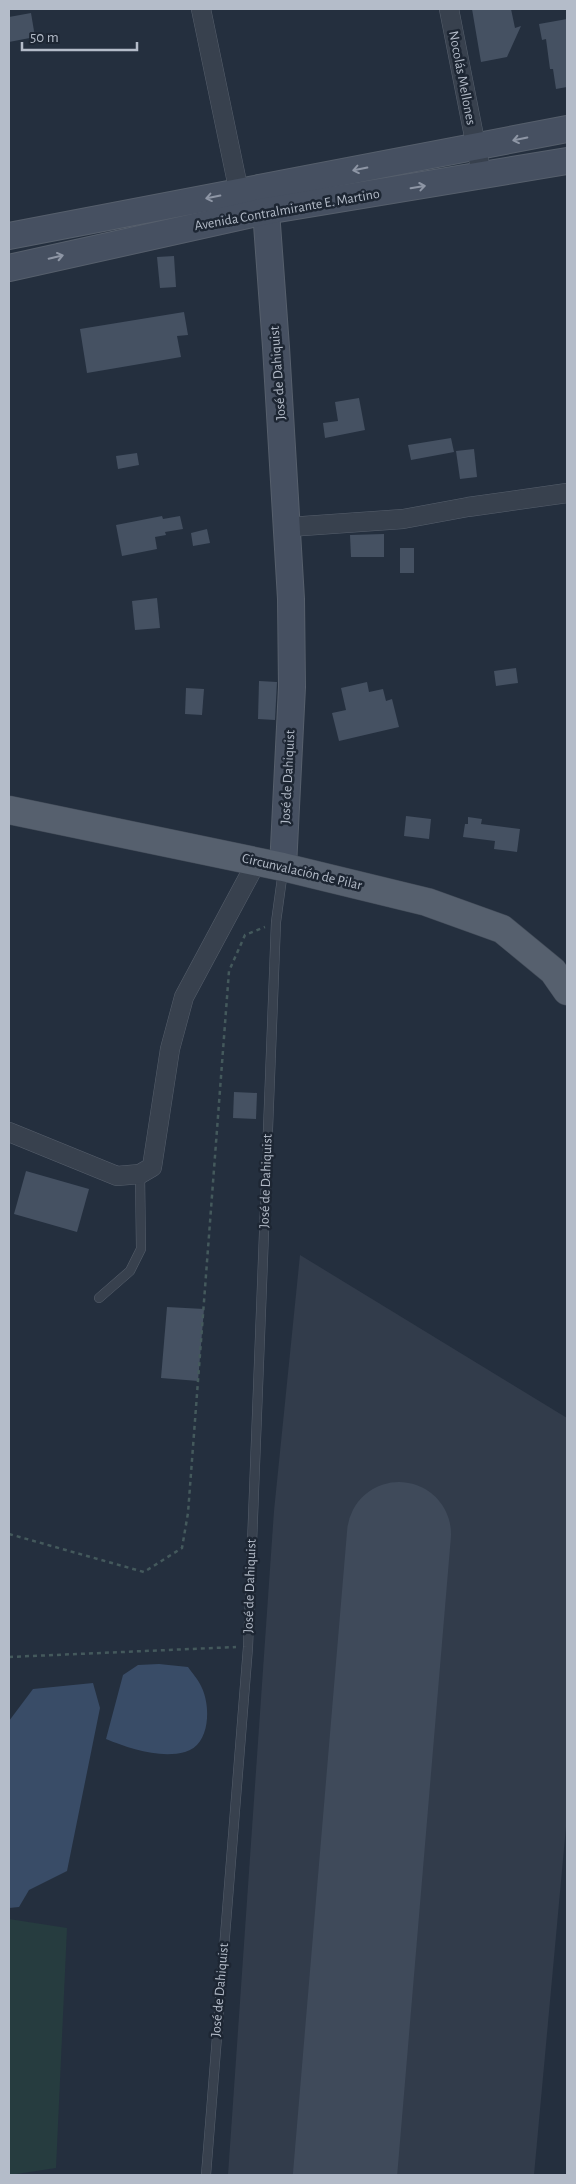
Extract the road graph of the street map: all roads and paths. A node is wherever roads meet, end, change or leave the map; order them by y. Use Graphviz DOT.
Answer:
graph roads {
  1 [pos="201,9"];
  2 [pos="448,9"];
  3 [pos="567,129"];
  4 [pos="476,148"];
  5 [pos="567,161"];
  6 [pos="482,177"];
  7 [pos="256,197"];
  8 [pos="9,236"];
  9 [pos="9,268"];
  10 [pos="567,493"];
  11 [pos="289,527"];
  12 [pos="9,810"];
  13 [pos="257,862"];
  14 [pos="284,867"];
  15 [pos="276,922"];
  16 [pos="567,991"];
  17 [pos="9,1132"];
  18 [pos="140,1174"];
  19 [pos="99,1298"];
  20 [pos="9,1534"];
  21 [pos="248,1647"];
  22 [pos="9,1657"];
  23 [pos="206,2175"];
  1 -- 7 [label="street"];
  2 -- 4 [label="street, Nocolás Mellones"];
  3 -- 4 [label="main road, Avenida Contralmirante E. Martino, one-way"];
  4 -- 6 [label="street, Nocolás Mellones"];
  4 -- 7 [label="main road, Avenida Contralmirante E. Martino, one-way"];
  5 -- 6 [label="main road, Avenida Contralmirante E. Martino"];
  7 -- 6 [label="main road, Avenida Contralmirante E. Martino, one-way"];
  7 -- 8 [label="main road, Avenida Contralmirante E. Martino, one-way"];
  9 -- 7 [label="main road, Avenida Contralmirante E. Martino, one-way"];
  7 -- 11 [label="main road, José de Dahiquist"];
  10 -- 11 [label="street"];
  11 -- 14 [label="main road, José de Dahiquist"];
  12 -- 13 [label="main road, Circunvalación de Pilar"];
  13 -- 14 [label="main road, Circunvalación de Pilar"];
  13 -- 18 [label="street"];
  14 -- 15 [label="lane, José de Dahiquist"];
  14 -- 16 [label="main road, Circunvalación de Pilar"];
  15 -- 20 [label="path"];
  15 -- 21 [label="lane, José de Dahiquist"];
  17 -- 18 [label="street"];
  18 -- 19 [label="lane"];
  21 -- 22 [label="path"];
  21 -- 23 [label="lane, José de Dahiquist"];
}
